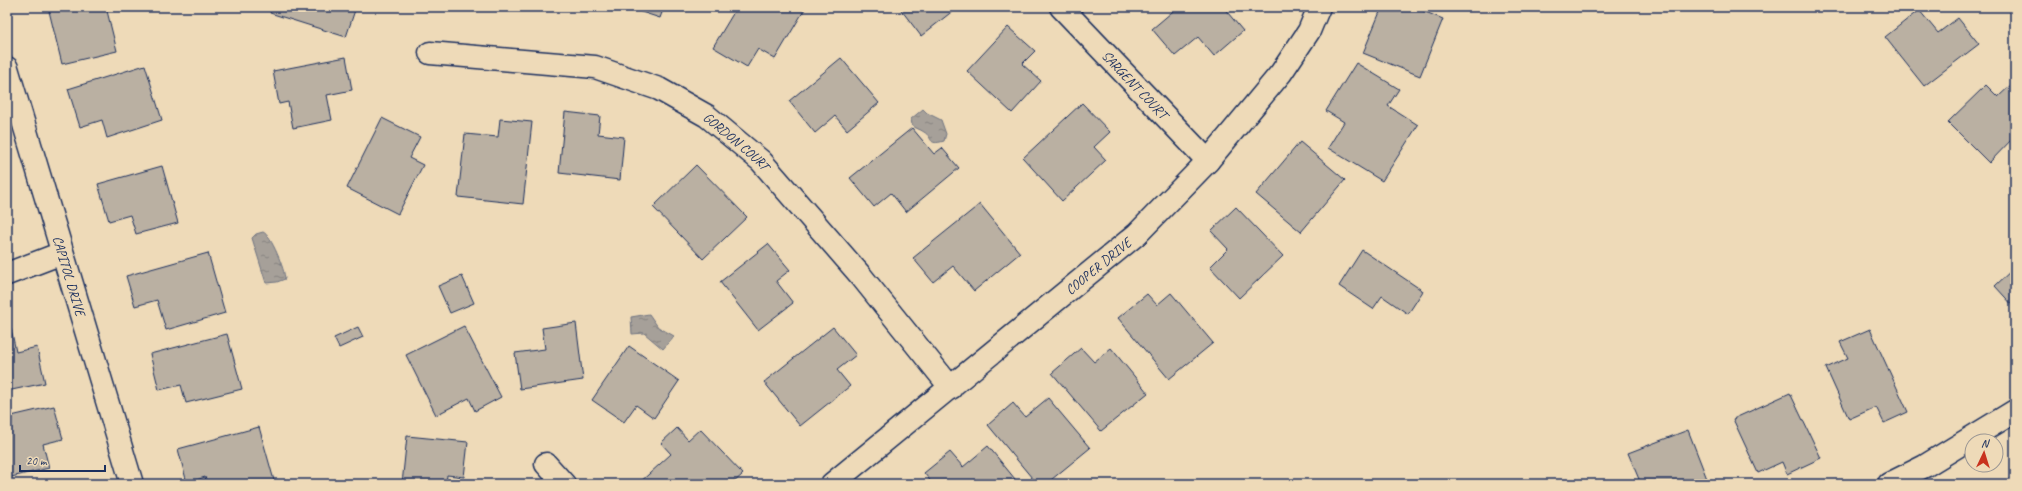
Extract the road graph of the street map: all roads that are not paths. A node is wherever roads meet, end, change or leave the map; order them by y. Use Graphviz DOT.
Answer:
graph roads {
  1 [pos="1061,7"];
  2 [pos="1319,7"];
  3 [pos="430,53"];
  4 [pos="7,68"];
  5 [pos="1208,161"];
  6 [pos="62,253"];
  7 [pos="7,274"];
  8 [pos="951,388"];
  9 [pos="2015,411"];
  10 [pos="546,464"];
  11 [pos="132,484"];
  12 [pos="564,484"];
  13 [pos="832,484"];
  14 [pos="1889,484"];
  1 -- 5 [label="street, SARGENT COURT"];
  2 -- 5 [label="street, COOPER DRIVE"];
  3 -- 8 [label="street, GORDON COURT"];
  4 -- 6 [label="street, CAPITOL DRIVE"];
  5 -- 8 [label="street, COOPER DRIVE"];
  6 -- 7 [label="street"];
  6 -- 11 [label="street, CAPITOL DRIVE"];
  8 -- 13 [label="street, COOPER DRIVE"];
  9 -- 14 [label="street"];
  10 -- 12 [label="street"];
}
